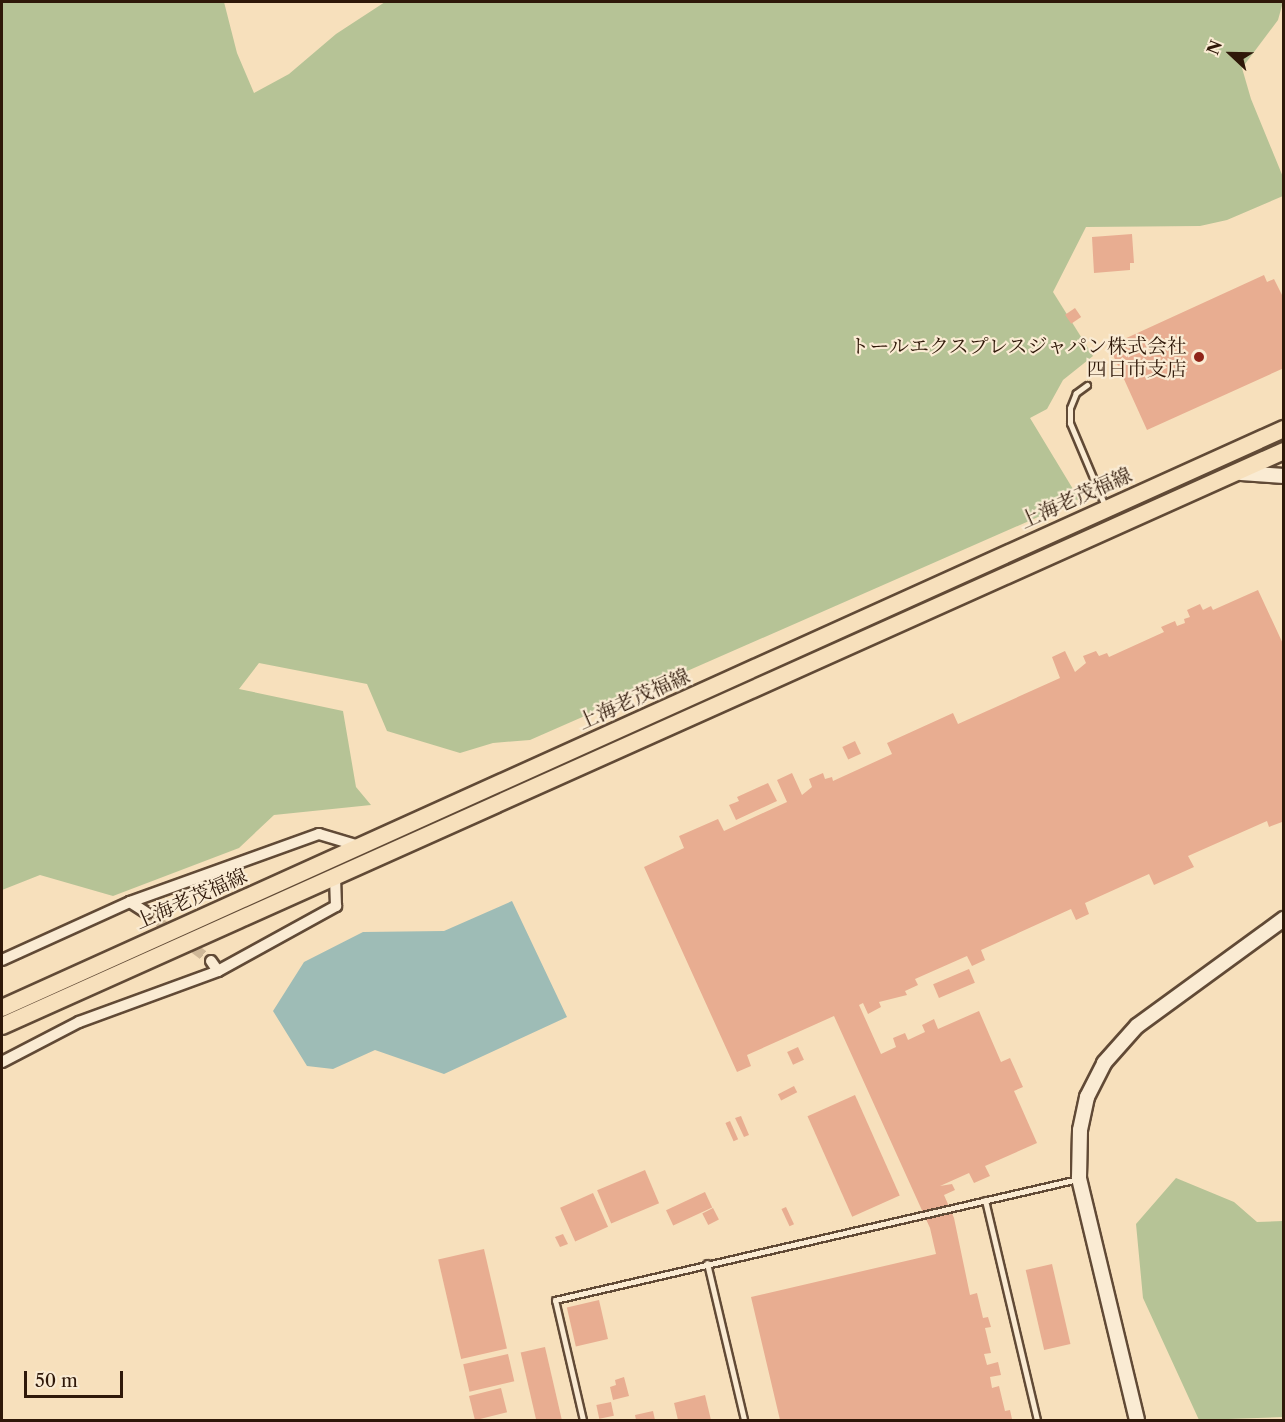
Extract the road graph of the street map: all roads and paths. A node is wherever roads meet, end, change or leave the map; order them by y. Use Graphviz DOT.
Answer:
graph roads {
  1 [pos="1087,385"];
  2 [pos="1284,429"];
  3 [pos="1284,451"];
  4 [pos="1233,473"];
  5 [pos="1284,476"];
  6 [pos="1106,508"];
  7 [pos="359,846"];
  8 [pos="334,876"];
  9 [pos="130,902"];
  10 [pos="147,913"];
  11 [pos="1284,918"];
  12 [pos="2,960"];
  13 [pos="211,961"];
  14 [pos="218,971"];
  15 [pos="2,1008"];
  16 [pos="2,1026"];
  17 [pos="2,1062"];
  18 [pos="1079,1178"];
  19 [pos="985,1200"];
  20 [pos="707,1263"];
  21 [pos="583,1420"];
  22 [pos="744,1420"];
  23 [pos="1037,1420"];
  24 [pos="1137,1420"];
  1 -- 6 [label="lane"];
  2 -- 6 [label="main road, 上海老茂福線"];
  3 -- 4 [label="main road, 上海老茂福線"];
  4 -- 5 [label="street"];
  4 -- 8 [label="main road, 上海老茂福線"];
  6 -- 7 [label="main road, 上海老茂福線"];
  7 -- 9 [label="street"];
  7 -- 15 [label="main road, 上海老茂福線"];
  8 -- 14 [label="street"];
  8 -- 16 [label="main road, 上海老茂福線"];
  9 -- 10 [label="street"];
  9 -- 12 [label="street"];
  11 -- 18 [label="street"];
  13 -- 14 [label="street"];
  14 -- 17 [label="street"];
  18 -- 19 [label="lane"];
  18 -- 24 [label="street"];
  19 -- 20 [label="lane"];
  19 -- 23 [label="lane"];
  20 -- 21 [label="lane"];
  20 -- 22 [label="lane"];
}
